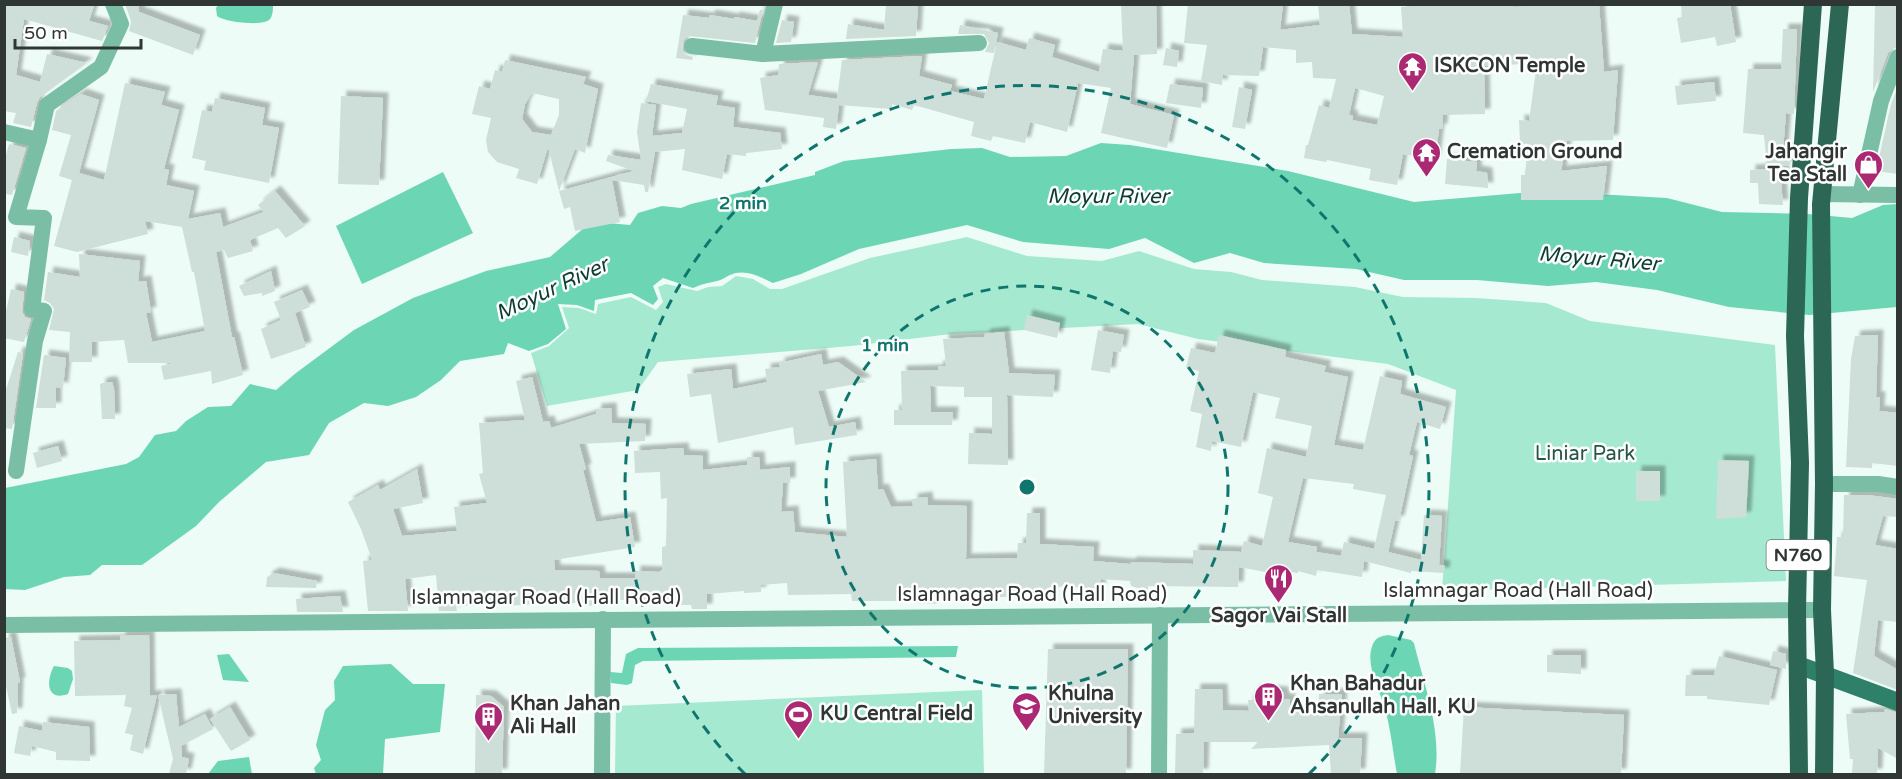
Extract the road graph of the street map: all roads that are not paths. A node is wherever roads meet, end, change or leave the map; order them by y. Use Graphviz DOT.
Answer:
graph roads {
  1 [pos="112,4"];
  2 [pos="776,4"];
  3 [pos="1813,4"];
  4 [pos="1840,4"];
  5 [pos="979,43"];
  6 [pos="692,45"];
  7 [pos="763,54"];
  8 [pos="1898,57"];
  9 [pos="4,132"];
  10 [pos="39,140"];
  11 [pos="1860,195"];
  12 [pos="1898,195"];
  13 [pos="1822,199"];
  14 [pos="10,216"];
  15 [pos="16,471"];
  16 [pos="1824,484"];
  17 [pos="1898,487"];
  18 [pos="1797,610"];
  19 [pos="1822,610"];
  20 [pos="1160,615"];
  21 [pos="603,619"];
  22 [pos="4,625"];
  23 [pos="1798,666"];
  24 [pos="1825,674"];
  25 [pos="1898,702"];
  26 [pos="602,774"];
  27 [pos="1159,774"];
  28 [pos="1799,774"];
  29 [pos="1824,774"];
  1 -- 10 [label="street"];
  2 -- 7 [label="street"];
  3 -- 18 [label="highway, N760"];
  4 -- 13 [label="highway, N760"];
  5 -- 7 [label="street"];
  6 -- 7 [label="street"];
  8 -- 11 [label="street"];
  9 -- 10 [label="street"];
  10 -- 14 [label="street"];
  11 -- 12 [label="street"];
  11 -- 13 [label="street"];
  13 -- 16 [label="highway, N760"];
  14 -- 15 [label="street"];
  16 -- 17 [label="street"];
  16 -- 19 [label="highway, N760"];
  18 -- 19 [label="street, Islamnagar Road (Hall Road)"];
  18 -- 20 [label="street, Islamnagar Road (Hall Road)"];
  18 -- 23 [label="highway, N760"];
  19 -- 24 [label="highway, N760"];
  20 -- 21 [label="street, Islamnagar Road (Hall Road)"];
  20 -- 27 [label="street"];
  21 -- 22 [label="street, Islamnagar Road (Hall Road)"];
  21 -- 26 [label="street"];
  23 -- 24 [label="main road"];
  23 -- 28 [label="highway, N760"];
  24 -- 25 [label="main road"];
  24 -- 29 [label="highway, N760"];
}
